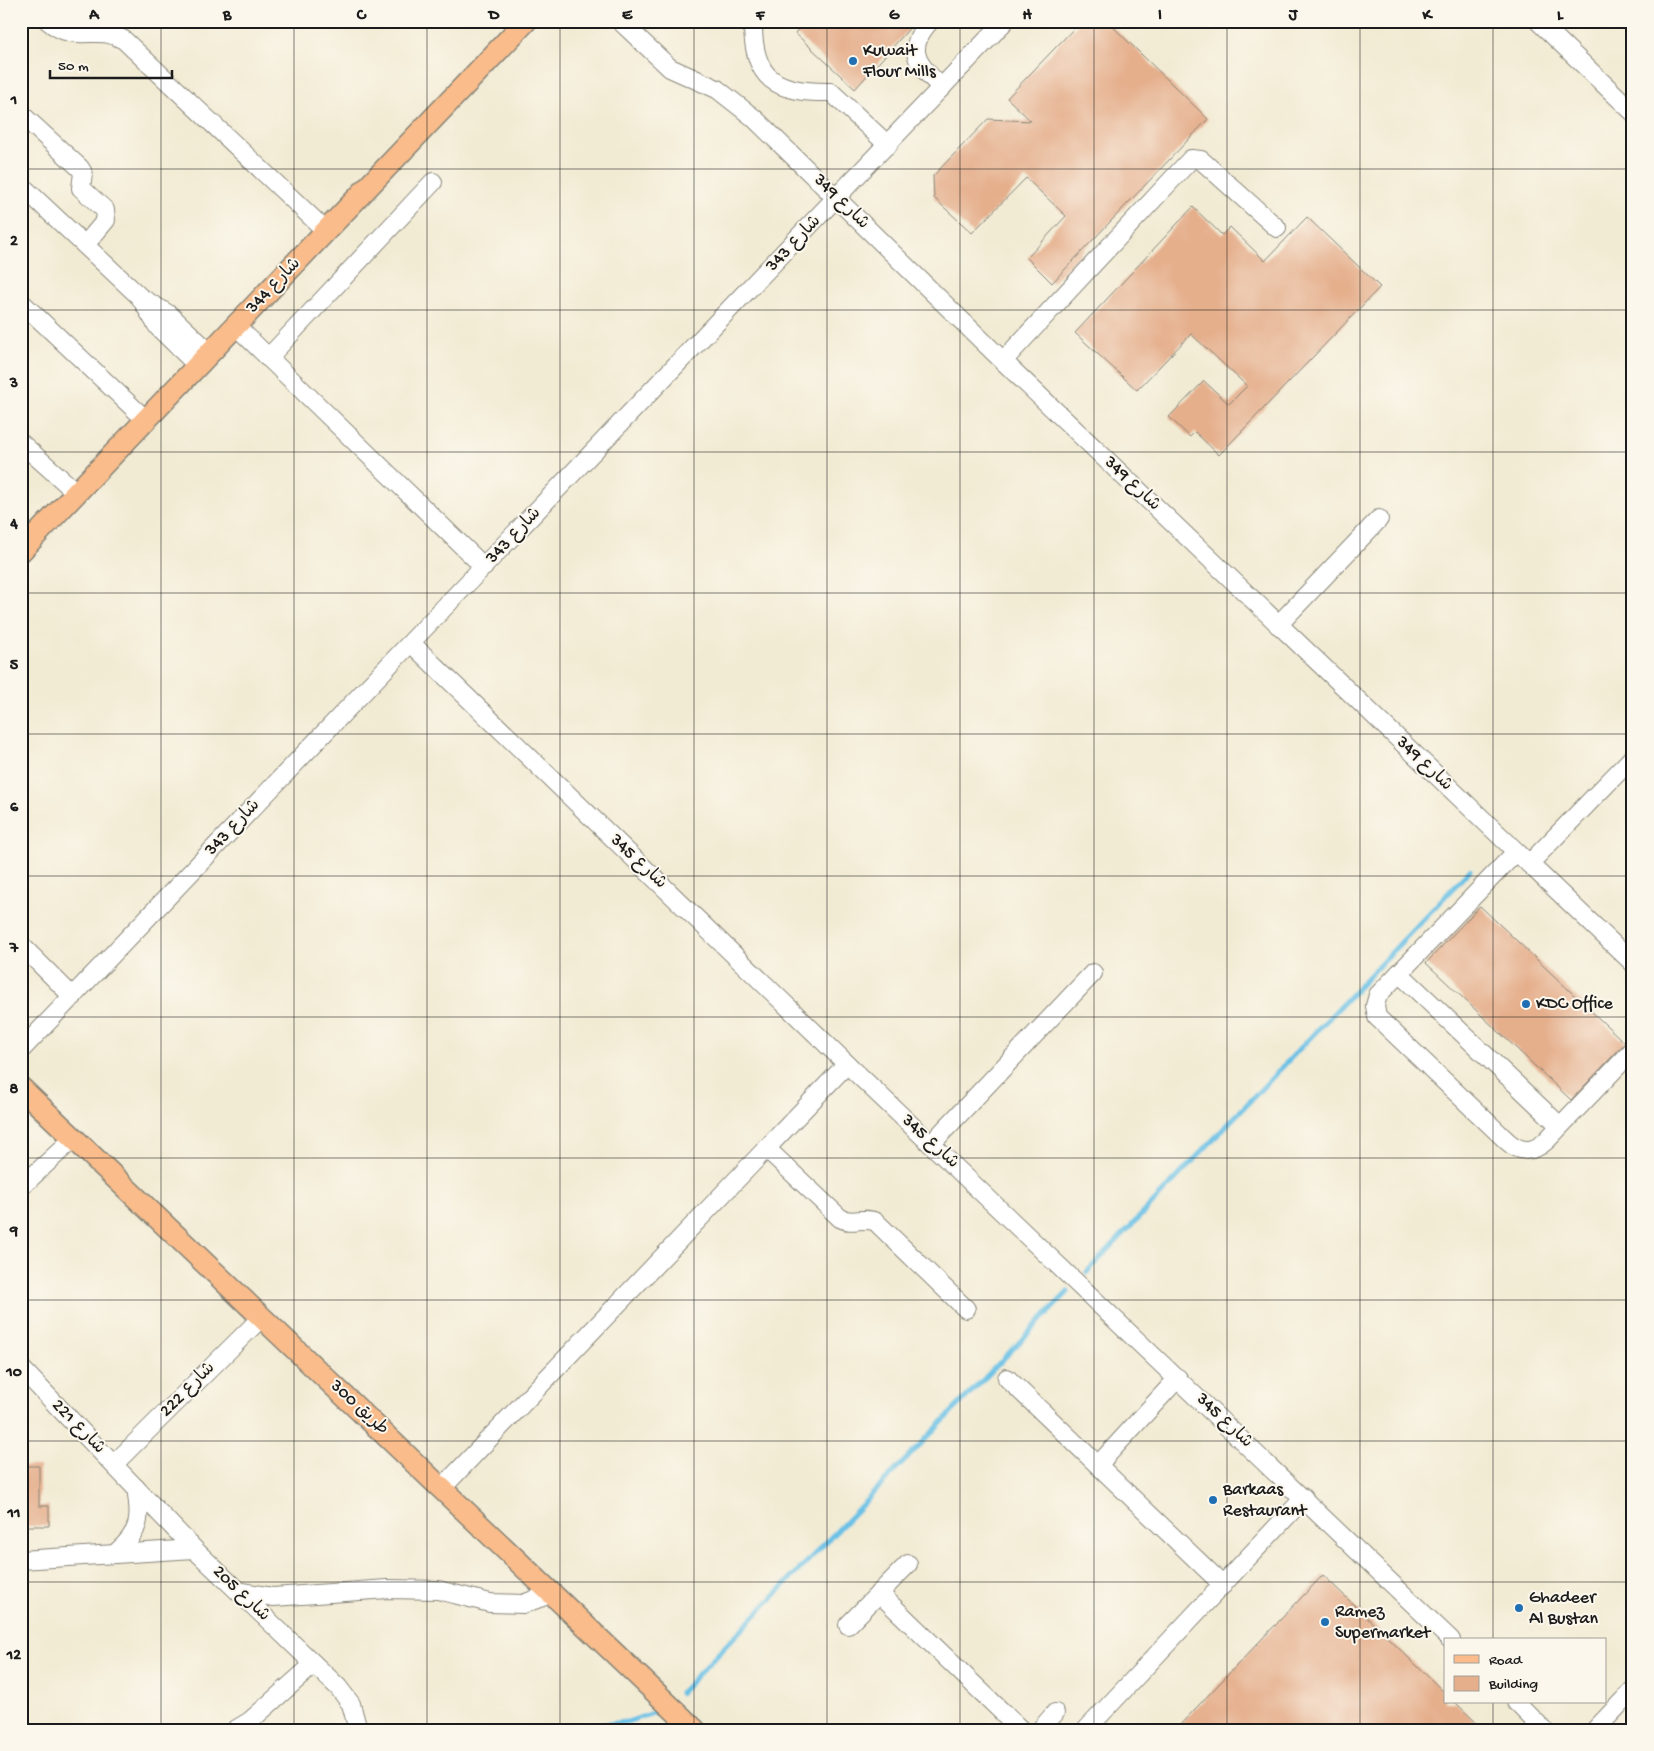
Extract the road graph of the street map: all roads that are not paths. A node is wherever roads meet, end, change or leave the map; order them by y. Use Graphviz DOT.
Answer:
graph roads {
  1 [pos="48,21"];
  2 [pos="526,21"];
  3 [pos="620,21"];
  4 [pos="753,21"];
  5 [pos="930,21"];
  6 [pos="1005,21"];
  7 [pos="1538,21"];
  8 [pos="942,88"];
  9 [pos="1633,112"];
  10 [pos="21,114"];
  11 [pos="888,145"];
  12 [pos="433,182"];
  13 [pos="21,185"];
  14 [pos="837,199"];
  15 [pos="1277,228"];
  16 [pos="326,232"];
  17 [pos="85,245"];
  18 [pos="21,302"];
  19 [pos="236,326"];
  20 [pos="268,358"];
  21 [pos="204,360"];
  22 [pos="1003,361"];
  23 [pos="146,420"];
  24 [pos="21,443"];
  25 [pos="77,493"];
  26 [pos="1379,519"];
  27 [pos="21,552"];
  28 [pos="484,567"];
  29 [pos="1278,625"];
  30 [pos="411,643"];
  31 [pos="1633,757"];
  32 [pos="1516,852"];
  33 [pos="1529,864"];
  34 [pos="21,945"];
  35 [pos="1633,963"];
  36 [pos="1093,973"];
  37 [pos="1399,974"];
  38 [pos="72,996"];
  39 [pos="21,1050"];
  40 [pos="1633,1050"];
  41 [pos="847,1064"];
  42 [pos="21,1088"];
  43 [pos="1560,1126"];
  44 [pos="74,1138"];
  45 [pos="932,1143"];
  46 [pos="766,1148"];
  47 [pos="21,1187"];
  48 [pos="966,1309"];
  49 [pos="262,1317"];
  50 [pos="21,1368"];
  51 [pos="1007,1378"];
  52 [pos="1178,1378"];
  53 [pos="114,1464"];
  54 [pos="1098,1465"];
  55 [pos="443,1487"];
  56 [pos="136,1488"];
  57 [pos="1304,1498"];
  58 [pos="194,1549"];
  59 [pos="117,1552"];
  60 [pos="21,1560"];
  61 [pos="908,1564"];
  62 [pos="1223,1585"];
  63 [pos="238,1591"];
  64 [pos="553,1593"];
  65 [pos="879,1593"];
  66 [pos="848,1625"];
  67 [pos="1449,1638"];
  68 [pos="314,1664"];
  69 [pos="1633,1690"];
  70 [pos="1518,1704"];
  71 [pos="1055,1714"];
  72 [pos="358,1728"];
  73 [pos="235,1730"];
  74 [pos="695,1730"];
  75 [pos="1020,1730"];
  76 [pos="1040,1730"];
  77 [pos="1086,1730"];
  78 [pos="1544,1730"];
  79 [pos="1595,1730"];
  1 -- 16 [label="street"];
  2 -- 16 [label="main road, شارع 344"];
  3 -- 14 [label="street, شارع 349"];
  4 -- 11 [label="street"];
  5 -- 8 [label="street"];
  6 -- 8 [label="street, شارع 343"];
  7 -- 9 [label="street"];
  8 -- 11 [label="street, شارع 343"];
  10 -- 17 [label="street"];
  11 -- 14 [label="street, شارع 343"];
  12 -- 20 [label="street"];
  13 -- 17 [label="street"];
  14 -- 22 [label="street, شارع 349"];
  14 -- 28 [label="street, شارع 343"];
  15 -- 22 [label="street"];
  16 -- 19 [label="main road, شارع 344"];
  17 -- 21 [label="street"];
  18 -- 23 [label="street"];
  19 -- 20 [label="street"];
  19 -- 21 [label="main road, شارع 344"];
  20 -- 28 [label="street"];
  21 -- 23 [label="main road, شارع 344"];
  22 -- 29 [label="street, شارع 349"];
  23 -- 25 [label="main road, شارع 344"];
  24 -- 25 [label="street"];
  25 -- 27 [label="main road, شارع 344"];
  26 -- 29 [label="street"];
  28 -- 30 [label="street, شارع 343"];
  29 -- 32 [label="street, شارع 349"];
  30 -- 38 [label="street, شارع 343"];
  30 -- 41 [label="street, شارع 345"];
  31 -- 33 [label="street"];
  32 -- 33 [label="street, شارع 349"];
  32 -- 37 [label="street"];
  33 -- 35 [label="street, شارع 349"];
  34 -- 38 [label="street"];
  36 -- 45 [label="street"];
  37 -- 43 [label="street"];
  37 -- 43 [label="street"];
  38 -- 39 [label="street, شارع 343"];
  40 -- 43 [label="street"];
  41 -- 45 [label="street, شارع 345"];
  41 -- 46 [label="street"];
  42 -- 44 [label="main road, طريق 300"];
  44 -- 47 [label="street"];
  44 -- 49 [label="main road, طريق 300"];
  45 -- 52 [label="street, شارع 345"];
  46 -- 48 [label="street"];
  46 -- 55 [label="street"];
  49 -- 53 [label="street, شارع 222"];
  49 -- 55 [label="main road, طريق 300"];
  50 -- 53 [label="street, شارع 221"];
  51 -- 54 [label="street"];
  52 -- 54 [label="street"];
  52 -- 57 [label="street, شارع 345"];
  53 -- 56 [label="street, شارع 205"];
  54 -- 62 [label="street"];
  55 -- 64 [label="main road, طريق 300"];
  56 -- 58 [label="street, شارع 205"];
  56 -- 59 [label="street"];
  57 -- 62 [label="street"];
  57 -- 67 [label="street, شارع 345"];
  58 -- 59 [label="street"];
  58 -- 63 [label="street, شارع 205"];
  59 -- 60 [label="street"];
  61 -- 65 [label="street"];
  62 -- 77 [label="street"];
  63 -- 64 [label="street"];
  63 -- 68 [label="street, شارع 205"];
  64 -- 74 [label="main road, طريق 300"];
  65 -- 66 [label="street"];
  65 -- 75 [label="street"];
  68 -- 72 [label="street, شارع 205"];
  68 -- 73 [label="street"];
  69 -- 79 [label="street"];
  70 -- 78 [label="street"];
  71 -- 76 [label="street"];
}
